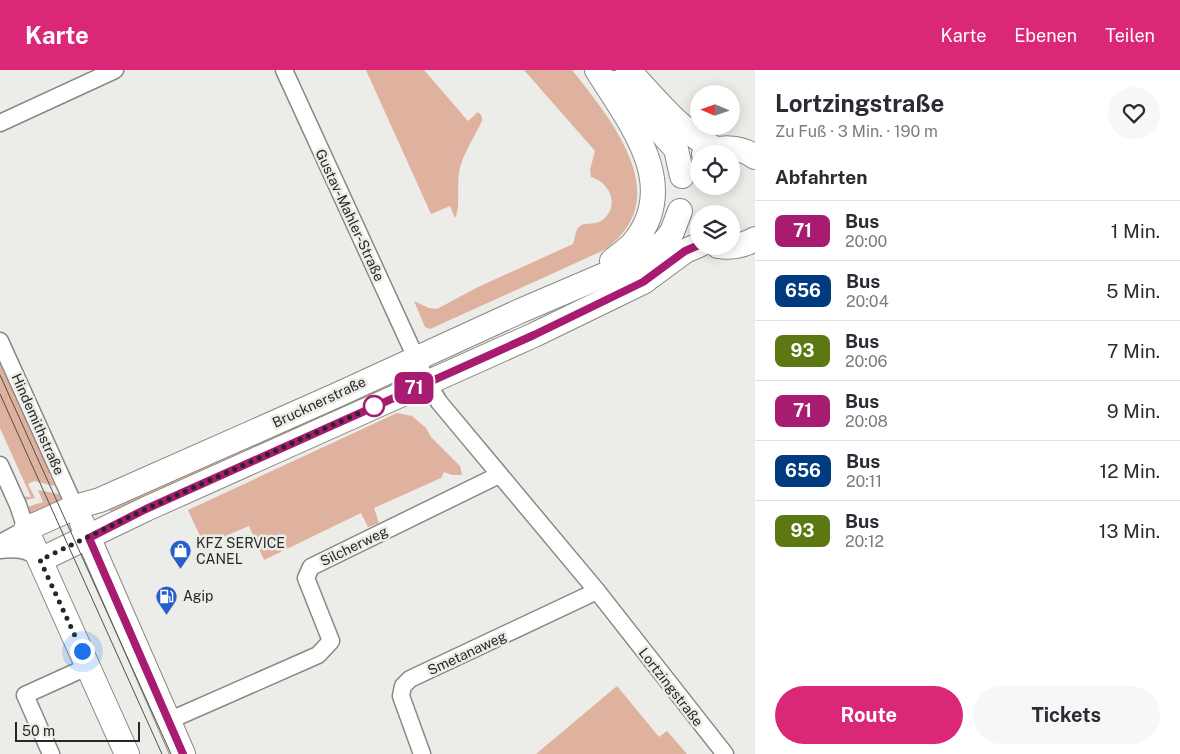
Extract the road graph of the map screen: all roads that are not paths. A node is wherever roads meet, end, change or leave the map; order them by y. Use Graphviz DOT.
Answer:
graph roads {
  1 [pos="115,70"];
  2 [pos="284,70"];
  3 [pos="598,70"];
  4 [pos="628,70"];
  5 [pos="0,123"];
  6 [pos="700,145"];
  7 [pos="740,150"];
  8 [pos="755,156"];
  9 [pos="690,165"];
  10 [pos="682,176"];
  11 [pos="680,212"];
  12 [pos="690,228"];
  13 [pos="690,249"];
  14 [pos="566,290"];
  15 [pos="0,341"];
  16 [pos="416,359"];
  17 [pos="427,382"];
  18 [pos="0,465"];
  19 [pos="499,475"];
  20 [pos="75,507"];
  21 [pos="89,538"];
  22 [pos="8,540"];
  23 [pos="40,560"];
  24 [pos="596,591"];
  25 [pos="88,666"];
  26 [pos="168,721"];
  27 [pos="52,754"];
  28 [pos="127,754"];
  29 [pos="183,754"];
  30 [pos="422,754"];
  31 [pos="725,754"];
  1 -- 5 [label="street"];
  2 -- 16 [label="street, Gustav-Mahler-Straße"];
  3 -- 10 [label="street"];
  3 -- 14 [label="street"];
  4 -- 6 [label="street"];
  7 -- 8 [label="street"];
  9 -- 10 [label="street"];
  10 -- 11 [label="street"];
  11 -- 12 [label="street"];
  11 -- 14 [label="street, Brucknerstraße"];
  13 -- 17 [label="street, Brucknerstraße"];
  14 -- 16 [label="street, Brucknerstraße"];
  15 -- 20 [label="street, Hindemithstraße"];
  16 -- 17 [label="street, Lortzingstraße"];
  16 -- 20 [label="street, Brucknerstraße"];
  17 -- 19 [label="street, Lortzingstraße"];
  17 -- 21 [label="street, Brucknerstraße"];
  18 -- 22 [label="street"];
  19 -- 24 [label="street, Lortzingstraße"];
  19 -- 26 [label="street, Silcherweg"];
  20 -- 21 [label="street, Hindemithstraße"];
  20 -- 22 [label="street"];
  21 -- 23 [label="street"];
  21 -- 26 [label="street, Hindemithstraße"];
  22 -- 23 [label="street"];
  22 -- 23 [label="street"];
  23 -- 25 [label="street"];
  24 -- 30 [label="street, Smetanaweg"];
  24 -- 31 [label="street, Lortzingstraße"];
  25 -- 27 [label="street"];
  25 -- 28 [label="street"];
  26 -- 29 [label="street, Hindemithstraße"];
}
